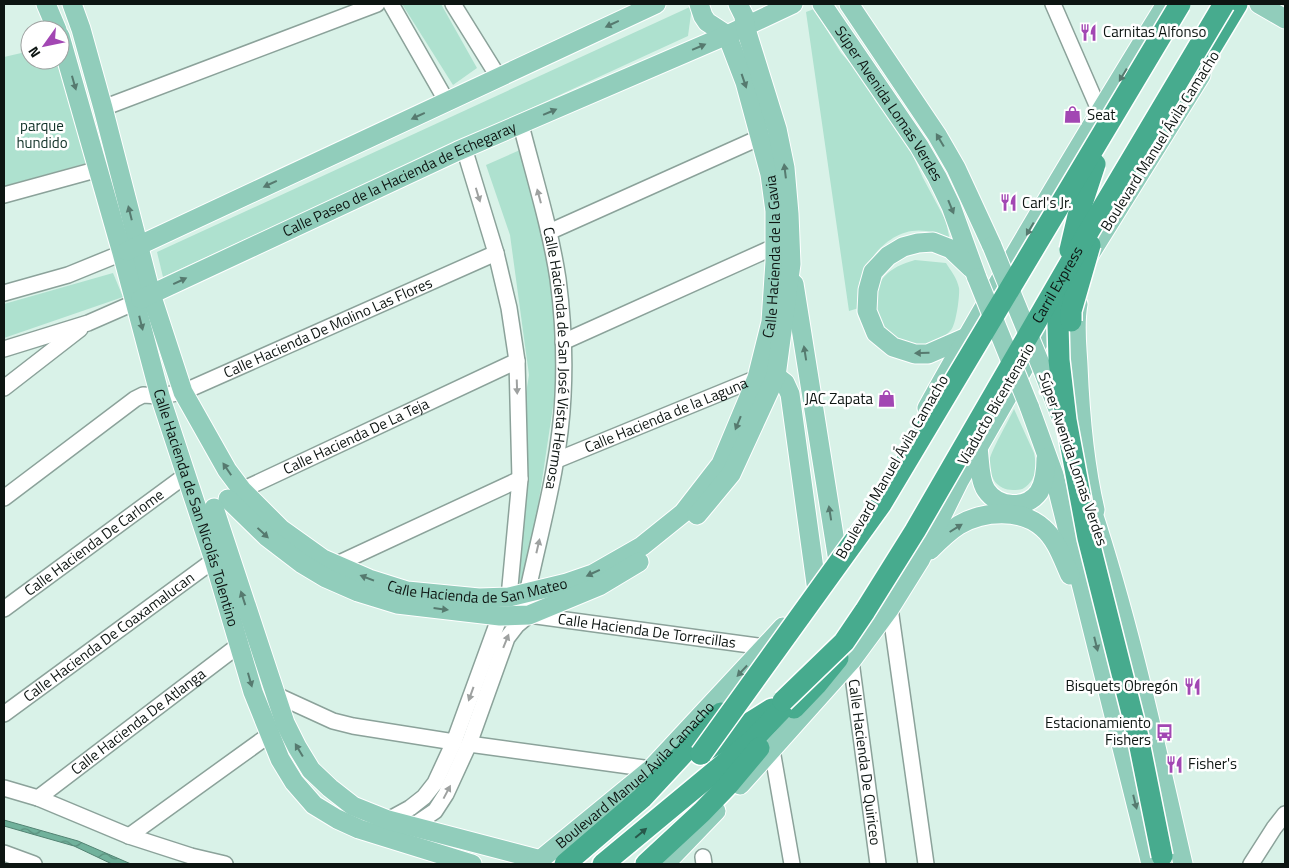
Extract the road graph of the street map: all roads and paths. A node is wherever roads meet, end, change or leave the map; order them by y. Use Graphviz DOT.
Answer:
graph roads {
  1 [pos="46,4"];
  2 [pos="72,4"];
  3 [pos="377,4"];
  4 [pos="391,4"];
  5 [pos="453,4"];
  6 [pos="656,4"];
  7 [pos="699,4"];
  8 [pos="738,4"];
  9 [pos="793,4"];
  10 [pos="822,4"];
  11 [pos="1053,4"];
  12 [pos="1166,4"];
  13 [pos="1180,4"];
  14 [pos="1190,4"];
  15 [pos="1217,4"];
  16 [pos="1224,4"];
  17 [pos="1237,4"];
  18 [pos="1244,4"];
  19 [pos="1259,4"];
  20 [pos="854,10"];
  21 [pos="1285,19"];
  22 [pos="53,20"];
  23 [pos="745,26"];
  24 [pos="81,29"];
  25 [pos="841,31"];
  26 [pos="70,33"];
  27 [pos="727,35"];
  28 [pos="70,70"];
  29 [pos="499,78"];
  30 [pos="447,102"];
  31 [pos="103,108"];
  32 [pos="1104,119"];
  33 [pos="520,125"];
  34 [pos="761,137"];
  35 [pos="464,148"];
  36 [pos="99,169"];
  37 [pos="4,195"];
  38 [pos="548,232"];
  39 [pos="130,250"];
  40 [pos="1090,250"];
  41 [pos="496,253"];
  42 [pos="781,257"];
  43 [pos="976,275"];
  44 [pos="4,294"];
  45 [pos="143,298"];
  46 [pos="88,323"];
  47 [pos="967,336"];
  48 [pos="563,342"];
  49 [pos="4,348"];
  50 [pos="517,361"];
  51 [pos="776,376"];
  52 [pos="757,378"];
  53 [pos="4,388"];
  54 [pos="183,392"];
  55 [pos="160,396"];
  56 [pos="978,448"];
  57 [pos="1046,449"];
  58 [pos="557,460"];
  59 [pos="186,475"];
  60 [pos="520,479"];
  61 [pos="4,498"];
  62 [pos="221,504"];
  63 [pos="1103,543"];
  64 [pos="214,560"];
  65 [pos="920,560"];
  66 [pos="838,561"];
  67 [pos="335,565"];
  68 [pos="817,591"];
  69 [pos="518,595"];
  70 [pos="478,606"];
  71 [pos="890,608"];
  72 [pos="4,609"];
  73 [pos="1088,613"];
  74 [pos="530,615"];
  75 [pos="500,616"];
  76 [pos="239,645"];
  77 [pos="764,647"];
  78 [pos="848,649"];
  79 [pos="274,694"];
  80 [pos="4,714"];
  81 [pos="270,735"];
  82 [pos="454,742"];
  83 [pos="469,744"];
  84 [pos="772,750"];
  85 [pos="701,754"];
  86 [pos="651,769"];
  87 [pos="4,788"];
  88 [pos="330,788"];
  89 [pos="38,798"];
  90 [pos="314,805"];
  91 [pos="1285,814"];
  92 [pos="388,820"];
  93 [pos="413,826"];
  94 [pos="129,836"];
  95 [pos="4,853"];
  96 [pos="1167,861"];
  97 [pos="538,862"];
  98 [pos="34,864"];
  99 [pos="225,864"];
  100 [pos="472,864"];
  101 [pos="565,864"];
  102 [pos="581,864"];
  103 [pos="603,864"];
  104 [pos="646,864"];
  105 [pos="665,864"];
  106 [pos="792,864"];
  107 [pos="878,864"];
  108 [pos="926,864"];
  109 [pos="1250,864"];
  1 -- 22 [label="main road"];
  2 -- 24 [label="main road, Calle Hacienda de San Nicolás Tolentino"];
  3 -- 31 [label="street"];
  4 -- 30 [label="street"];
  5 -- 29 [label="street"];
  6 -- 29 [label="main road, one-way"];
  7 -- 27 [label="main road"];
  8 -- 23 [label="main road, Calle Hacienda de la Gavia"];
  9 -- 23 [label="main road, Calle Paseo de la Hacienda de Echegaray"];
  10 -- 25 [label="main road, Súper Avenida Lomas Verdes"];
  11 -- 32 [label="street"];
  12 -- 32 [label="main road, Boulevard Manuel Ávila Camacho, one-way"];
  13 -- 32 [label="highway, bridge"];
  14 -- 101 [label="highway, Boulevard Manuel Ávila Camacho"];
  103 -- 15 [label="highway, Boulevard Manuel Ávila Camacho, one-way"];
  16 -- 78 [label="highway, Carril Express, bridge"];
  17 -- 40 [label="highway, Viaducto Bicentenario"];
  18 -- 40 [label="main road, Boulevard Manuel Ávila Camacho"];
  19 -- 21 [label="main road"];
  20 -- 25 [label="main road"];
  63 -- 20 [label="main road, Súper Avenida Lomas Verdes, one-way, bridge"];
  23 -- 27 [label="main road, Calle Paseo de la Hacienda de Echegaray"];
  42 -- 23 [label="main road, Calle Hacienda de la Gavia, one-way"];
  24 -- 26 [label="main road"];
  24 -- 31 [label="main road, Calle Hacienda de San Nicolás Tolentino"];
  25 -- 43 [label="main road, Súper Avenida Lomas Verdes, one-way"];
  33 -- 27 [label="main road, Calle Paseo de la Hacienda de Echegaray, one-way"];
  27 -- 34 [label="main road, Calle Hacienda de la Gavia, one-way"];
  28 -- 36 [label="main road, Calle Hacienda de San Nicolás Tolentino, one-way"];
  29 -- 30 [label="main road"];
  30 -- 39 [label="main road, one-way"];
  39 -- 31 [label="main road, Calle Hacienda de San Nicolás Tolentino, one-way"];
  32 -- 47 [label="main road, Boulevard Manuel Ávila Camacho, one-way"];
  32 -- 85 [label="highway, bridge"];
  32 -- 96 [label="highway, bridge"];
  33 -- 35 [label="main road, Calle Paseo de la Hacienda de Echegaray"];
  38 -- 33 [label="street, Calle Hacienda de San José Vista Hermosa, one-way"];
  34 -- 38 [label="street"];
  34 -- 42 [label="main road, Calle Hacienda de la Gavia"];
  35 -- 41 [label="street, Calle Hacienda de San José Vista Hermosa, one-way"];
  45 -- 35 [label="main road, Calle Paseo de la Hacienda de Echegaray, one-way"];
  36 -- 37 [label="street"];
  36 -- 39 [label="main road, Calle Hacienda de San Nicolás Tolentino"];
  38 -- 48 [label="street, Calle Hacienda de San José Vista Hermosa"];
  39 -- 44 [label="street"];
  39 -- 45 [label="main road, Calle Hacienda de San Nicolás Tolentino"];
  40 -- 56 [label="main road, Boulevard Manuel Ávila Camacho"];
  40 -- 63 [label="main road"];
  40 -- 78 [label="highway, Viaducto Bicentenario, bridge"];
  40 -- 96 [label="highway, bridge"];
  41 -- 50 [label="street, Calle Hacienda de San José Vista Hermosa"];
  41 -- 54 [label="street, Calle Hacienda De Molino Las Flores"];
  42 -- 48 [label="street"];
  42 -- 51 [label="main road, Calle Hacienda de la Gavia"];
  42 -- 52 [label="main road, Calle Hacienda de la Gavia"];
  66 -- 42 [label="main road, Calle Hacienda de la Gavia, one-way"];
  47 -- 43 [label="main road, one-way"];
  43 -- 57 [label="main road, Súper Avenida Lomas Verdes, bridge"];
  45 -- 46 [label="street, Calle Paseo de la Hacienda de Echegaray"];
  45 -- 54 [label="main road, Calle Hacienda de San Nicolás Tolentino"];
  45 -- 55 [label="main road, Calle Hacienda de San Nicolás Tolentino, one-way"];
  46 -- 49 [label="street, Calle Paseo de la Hacienda de Echegaray"];
  46 -- 53 [label="street"];
  47 -- 66 [label="main road, Boulevard Manuel Ávila Camacho"];
  48 -- 58 [label="street, Calle Hacienda de San José Vista Hermosa"];
  50 -- 60 [label="street, Calle Hacienda de San José Vista Hermosa, one-way"];
  50 -- 62 [label="street, Calle Hacienda De La Teja"];
  51 -- 52 [label="street, Calle Hacienda de la Laguna"];
  51 -- 68 [label="main road"];
  51 -- 74 [label="main road, Calle Hacienda de San Mateo"];
  52 -- 58 [label="street, Calle Hacienda de la Laguna"];
  52 -- 69 [label="main road, Calle Hacienda de San Mateo, one-way"];
  54 -- 55 [label="street, Calle Hacienda De Molino Las Flores"];
  62 -- 54 [label="main road, Calle Hacienda de San Mateo, one-way"];
  55 -- 59 [label="main road, Calle Hacienda de San Nicolás Tolentino"];
  55 -- 61 [label="street, Calle Hacienda De Molino Las Flores"];
  56 -- 57 [label="main road"];
  56 -- 65 [label="main road, Boulevard Manuel Ávila Camacho"];
  57 -- 73 [label="main road, Súper Avenida Lomas Verdes"];
  69 -- 58 [label="street, Calle Hacienda de San José Vista Hermosa, one-way"];
  59 -- 62 [label="main road, Calle Hacienda de San Nicolás Tolentino"];
  59 -- 72 [label="street, Calle Hacienda De Carlome"];
  60 -- 67 [label="street"];
  60 -- 69 [label="street, Calle Hacienda de San José Vista Hermosa"];
  62 -- 64 [label="main road, Calle Hacienda de San Nicolás Tolentino"];
  62 -- 67 [label="main road, Calle Hacienda de San Mateo"];
  62 -- 70 [label="main road, Calle Hacienda de San Mateo, one-way"];
  79 -- 62 [label="main road, Calle Hacienda de San Nicolás Tolentino, one-way"];
  63 -- 96 [label="main road, Súper Avenida Lomas Verdes"];
  64 -- 76 [label="main road, Calle Hacienda de San Nicolás Tolentino"];
  64 -- 80 [label="street, Calle Hacienda De Coaxamalucan"];
  65 -- 71 [label="main road, Boulevard Manuel Ávila Camacho"];
  65 -- 73 [label="main road, one-way"];
  66 -- 68 [label="main road, Boulevard Manuel Ávila Camacho"];
  70 -- 67 [label="main road, Calle Hacienda de San Mateo, one-way"];
  68 -- 77 [label="main road, Boulevard Manuel Ávila Camacho"];
  69 -- 70 [label="main road, Calle Hacienda de San Mateo"];
  69 -- 74 [label="street, Calle Hacienda de San José Vista Hermosa"];
  70 -- 75 [label="main road, Calle Hacienda de San Mateo"];
  71 -- 78 [label="main road, Boulevard Manuel Ávila Camacho"];
  71 -- 108 [label="street"];
  73 -- 96 [label="main road, Súper Avenida Lomas Verdes, one-way"];
  74 -- 75 [label="main road, Calle Hacienda de San Mateo"];
  74 -- 77 [label="street, Calle Hacienda De Torrecillas"];
  83 -- 74 [label="street, one-way"];
  75 -- 82 [label="street, one-way"];
  76 -- 81 [label="main road, Calle Hacienda de San Nicolás Tolentino, one-way"];
  76 -- 89 [label="street, Calle Hacienda De Atlanga"];
  77 -- 86 [label="main road, Boulevard Manuel Ávila Camacho, one-way"];
  78 -- 84 [label="main road, Boulevard Manuel Ávila Camacho"];
  78 -- 85 [label="highway, bridge"];
  78 -- 104 [label="highway"];
  78 -- 107 [label="street, Calle Hacienda De Quiriceo"];
  79 -- 82 [label="street"];
  88 -- 79 [label="main road, Calle Hacienda de San Nicolás Tolentino, one-way"];
  81 -- 90 [label="main road, Calle Hacienda de San Nicolás Tolentino"];
  81 -- 94 [label="street"];
  82 -- 92 [label="street"];
  83 -- 86 [label="street"];
  93 -- 83 [label="street, one-way"];
  84 -- 105 [label="main road, Boulevard Manuel Ávila Camacho"];
  84 -- 106 [label="street"];
  85 -- 102 [label="highway"];
  86 -- 97 [label="main road, Boulevard Manuel Ávila Camacho"];
  87 -- 89 [label="street"];
  88 -- 90 [label="main road"];
  88 -- 92 [label="main road, Calle Hacienda de San Nicolás Tolentino"];
  89 -- 94 [label="street"];
  90 -- 100 [label="main road, Calle Hacienda de San Nicolás Tolentino"];
  91 -- 109 [label="street"];
  92 -- 93 [label="main road, Calle Hacienda de San Nicolás Tolentino"];
  93 -- 97 [label="main road, Calle Hacienda de San Nicolás Tolentino"];
  94 -- 99 [label="street"];
  95 -- 98 [label="street"];
}
